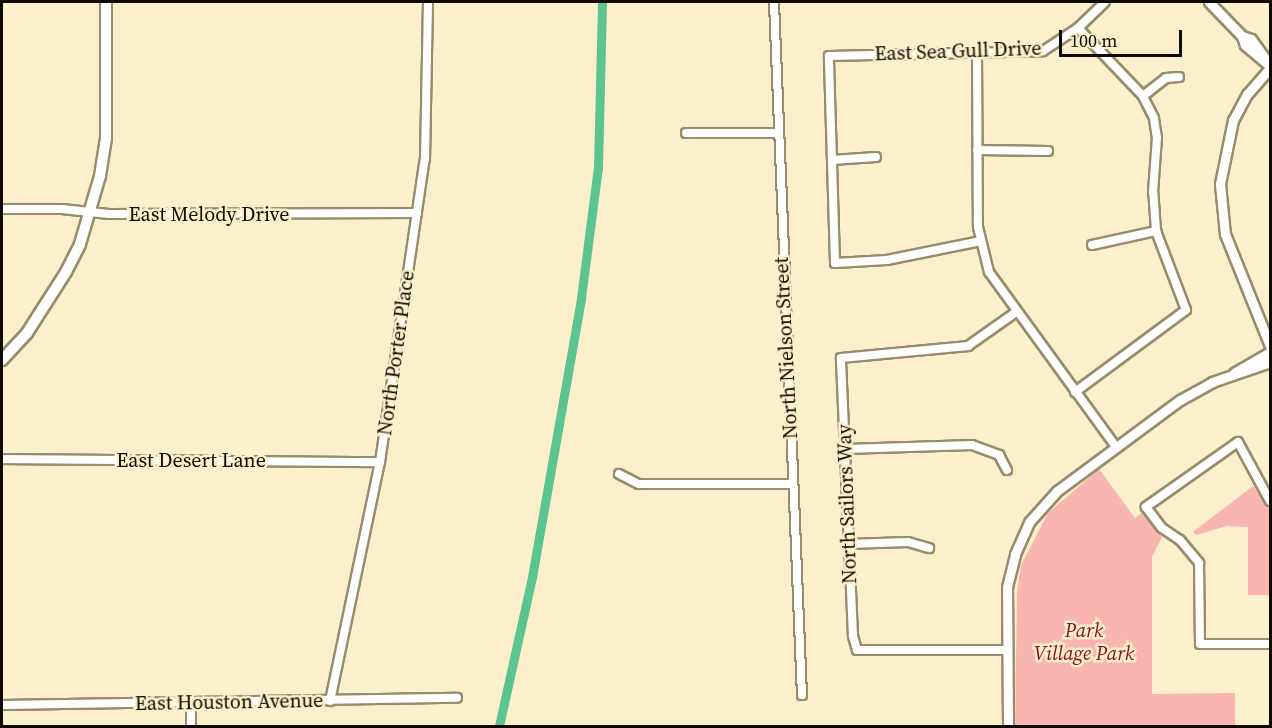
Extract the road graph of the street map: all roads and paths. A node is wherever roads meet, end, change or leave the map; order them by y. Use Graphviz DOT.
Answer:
graph roads {
  1 [pos="105,2"];
  2 [pos="428,2"];
  3 [pos="774,2"];
  4 [pos="1105,2"];
  5 [pos="1209,2"];
  6 [pos="1078,28"];
  7 [pos="977,52"];
  8 [pos="1270,66"];
  9 [pos="1179,77"];
  10 [pos="1143,96"];
  11 [pos="686,133"];
  12 [pos="776,133"];
  13 [pos="977,150"];
  14 [pos="1048,151"];
  15 [pos="876,157"];
  16 [pos="832,160"];
  17 [pos="2,209"];
  18 [pos="89,213"];
  19 [pos="417,213"];
  20 [pos="1156,231"];
  21 [pos="981,241"];
  22 [pos="1092,245"];
  23 [pos="1016,312"];
  24 [pos="1270,346"];
  25 [pos="1270,352"];
  26 [pos="2,360"];
  27 [pos="1270,362"];
  28 [pos="1234,373"];
  29 [pos="1075,392"];
  30 [pos="1116,447"];
  31 [pos="845,449"];
  32 [pos="2,459"];
  33 [pos="380,462"];
  34 [pos="1007,470"];
  35 [pos="619,474"];
  36 [pos="792,484"];
  37 [pos="1270,501"];
  38 [pos="848,544"];
  39 [pos="929,548"];
  40 [pos="1270,644"];
  41 [pos="1006,650"];
  42 [pos="802,695"];
  43 [pos="457,698"];
  44 [pos="330,701"];
  45 [pos="191,704"];
  46 [pos="2,705"];
  47 [pos="191,726"];
  48 [pos="1008,726"];
  1 -- 18 [label="main road"];
  2 -- 19 [label="street, North Porter Place"];
  3 -- 12 [label="street, North Nielson Street"];
  4 -- 6 [label="street, East Sea Gull Drive"];
  5 -- 8 [label="street"];
  6 -- 7 [label="street, East Sea Gull Drive"];
  6 -- 10 [label="street"];
  7 -- 13 [label="street"];
  7 -- 16 [label="street, East Sea Gull Drive"];
  8 -- 24 [label="street"];
  9 -- 10 [label="street"];
  10 -- 20 [label="street"];
  11 -- 12 [label="street"];
  12 -- 36 [label="street, North Nielson Street"];
  13 -- 14 [label="street"];
  13 -- 21 [label="street"];
  15 -- 16 [label="street"];
  16 -- 21 [label="street"];
  17 -- 18 [label="street, East Melody Drive"];
  18 -- 19 [label="street, East Melody Drive"];
  18 -- 26 [label="main road"];
  19 -- 33 [label="street, North Porter Place"];
  20 -- 22 [label="street"];
  20 -- 29 [label="street"];
  21 -- 23 [label="street"];
  23 -- 29 [label="street"];
  23 -- 31 [label="street, North Sailors Way"];
  25 -- 28 [label="street"];
  27 -- 28 [label="street"];
  28 -- 30 [label="street"];
  29 -- 30 [label="street"];
  30 -- 41 [label="street"];
  31 -- 34 [label="street"];
  31 -- 38 [label="street, North Sailors Way"];
  32 -- 33 [label="street, East Desert Lane"];
  33 -- 44 [label="street, North Porter Place"];
  35 -- 36 [label="street"];
  36 -- 42 [label="street, North Nielson Street"];
  37 -- 40 [label="street"];
  38 -- 39 [label="street"];
  38 -- 41 [label="street, North Sailors Way"];
  41 -- 48 [label="street"];
  43 -- 44 [label="street, East Houston Avenue"];
  44 -- 45 [label="street, East Houston Avenue"];
  45 -- 46 [label="street, East Houston Avenue"];
  45 -- 47 [label="street"];
}
